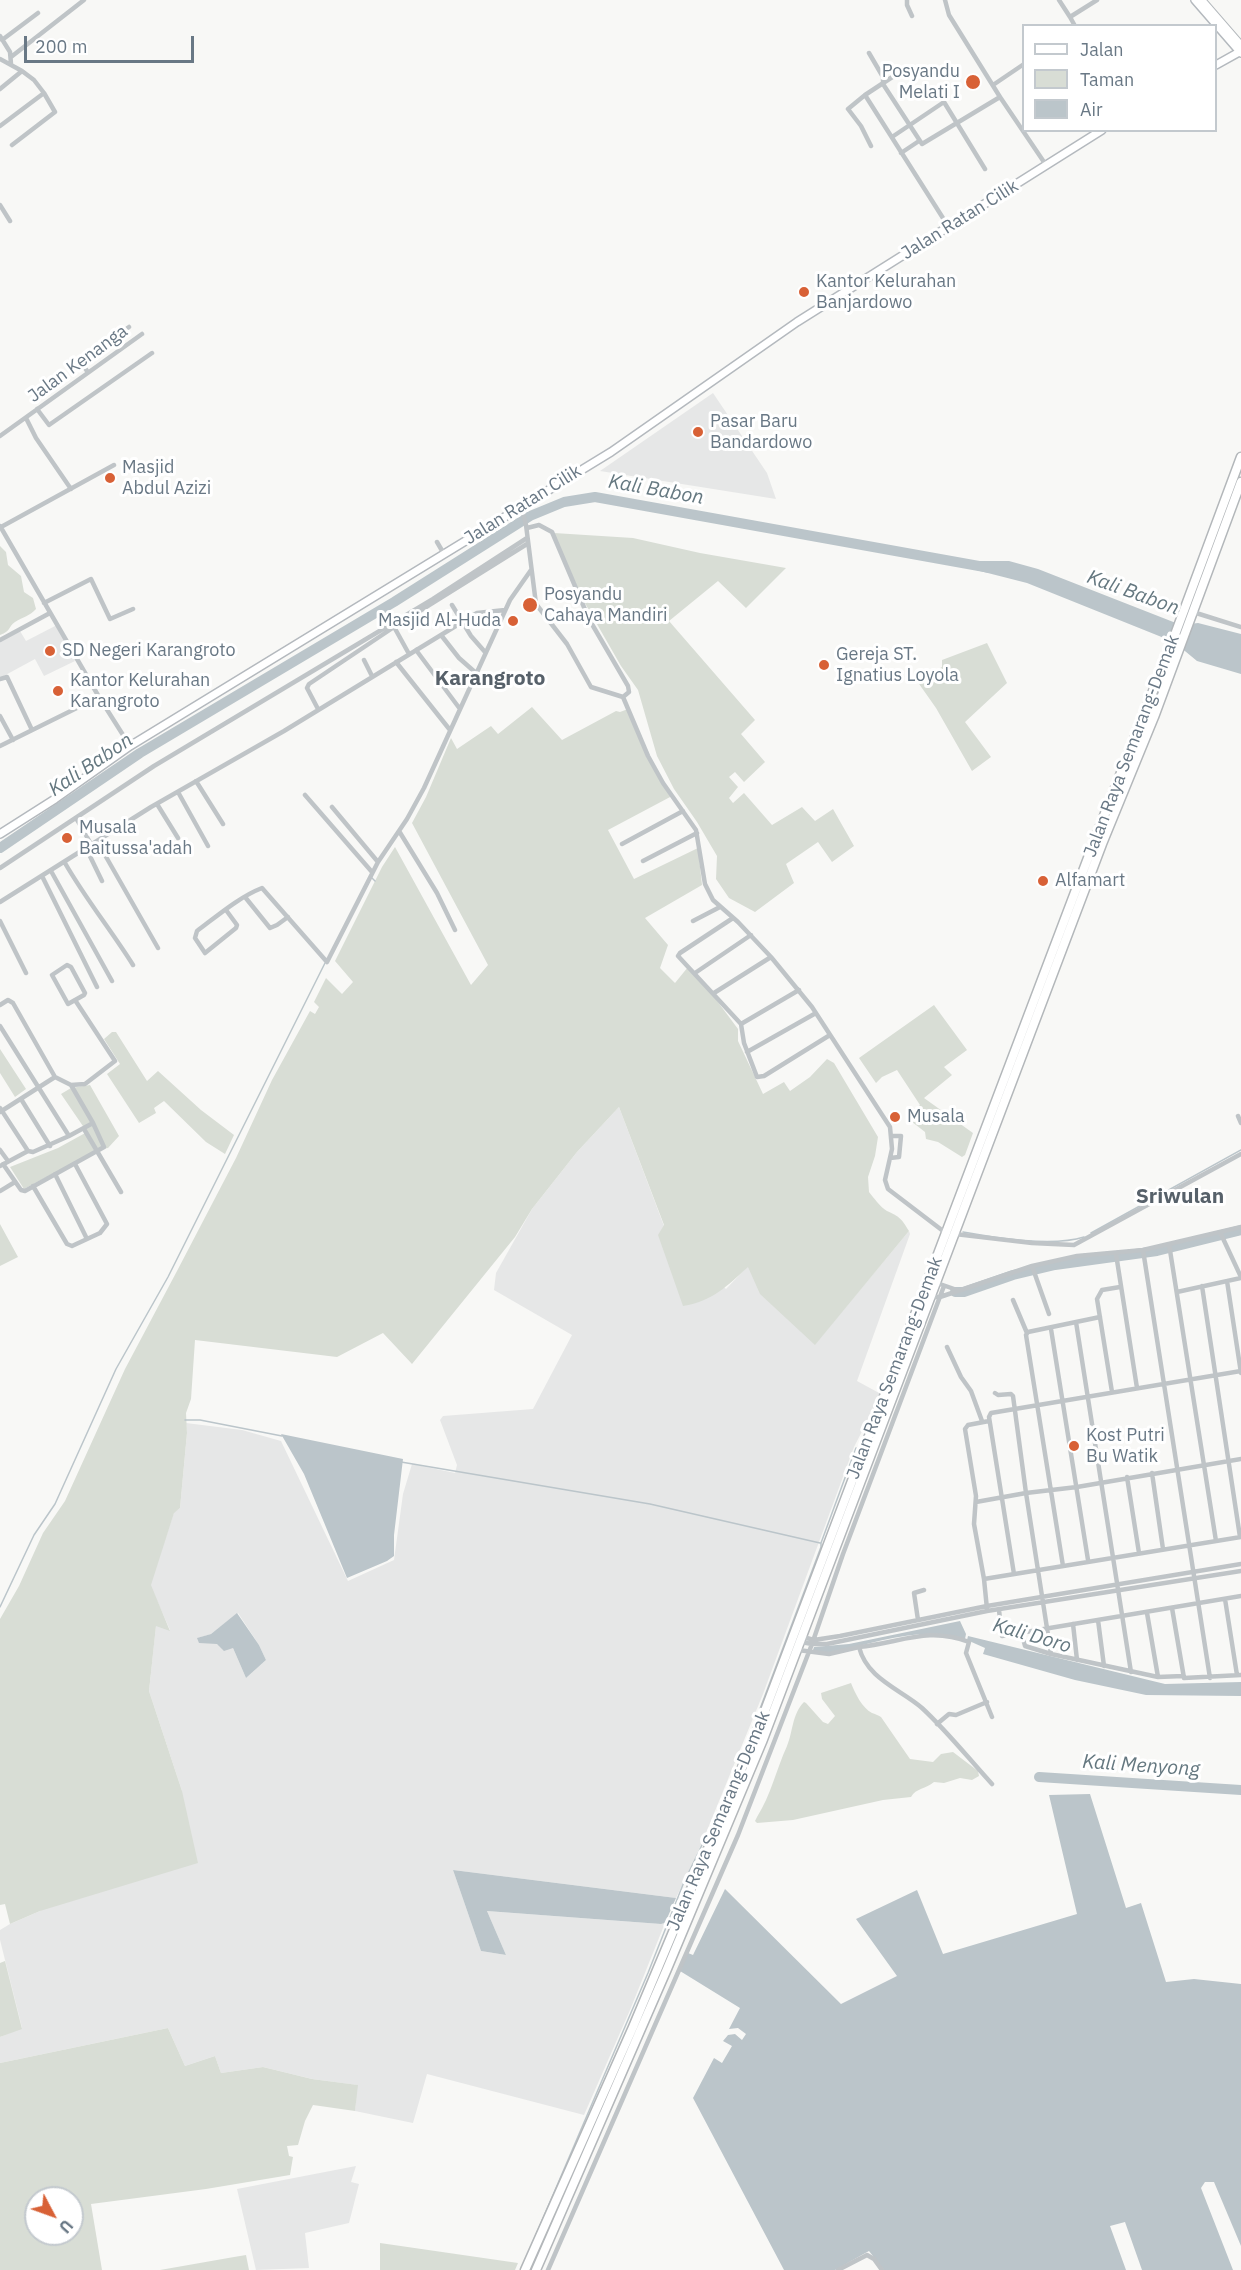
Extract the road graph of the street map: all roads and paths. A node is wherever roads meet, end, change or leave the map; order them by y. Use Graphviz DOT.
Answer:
graph roads {
  1 [pos="84,0"];
  2 [pos="907,0"];
  3 [pos="945,0"];
  4 [pos="1059,0"];
  5 [pos="1097,0"];
  6 [pos="1195,0"];
  7 [pos="1201,0"];
  8 [pos="38,13"];
  9 [pos="912,16"];
  10 [pos="1070,16"];
  11 [pos="1074,24"];
  12 [pos="1217,24"];
  13 [pos="1217,24"];
  14 [pos="1,38"];
  15 [pos="1241,51"];
  16 [pos="869,53"];
  17 [pos="10,57"];
  18 [pos="0,59"];
  19 [pos="11,64"];
  20 [pos="1217,64"];
  21 [pos="1022,65"];
  22 [pos="906,68"];
  23 [pos="22,71"];
  24 [pos="883,84"];
  25 [pos="993,85"];
  26 [pos="0,89"];
  27 [pos="44,93"];
  28 [pos="865,95"];
  29 [pos="1000,97"];
  30 [pos="957,124"];
  31 [pos="909,125"];
  32 [pos="0,126"];
  33 [pos="1022,130"];
  34 [pos="1024,132"];
  35 [pos="1099,132"];
  36 [pos="892,137"];
  37 [pos="919,141"];
  38 [pos="12,146"];
  39 [pos="872,146"];
  40 [pos="901,153"];
  41 [pos="1046,165"];
  42 [pos="985,169"];
  43 [pos="0,205"];
  44 [pos="10,221"];
  45 [pos="948,226"];
  46 [pos="129,327"];
  47 [pos="142,334"];
  48 [pos="152,353"];
  49 [pos="87,371"];
  50 [pos="37,409"];
  51 [pos="26,418"];
  52 [pos="0,436"];
  53 [pos="1241,457"];
  54 [pos="114,465"];
  55 [pos="1241,482"];
  56 [pos="71,489"];
  57 [pos="522,509"];
  58 [pos="0,526"];
  59 [pos="526,527"];
  60 [pos="527,541"];
  61 [pos="438,544"];
  62 [pos="444,553"];
  63 [pos="531,570"];
  64 [pos="44,603"];
  65 [pos="452,605"];
  66 [pos="133,609"];
  67 [pos="505,610"];
  68 [pos="50,614"];
  69 [pos="1188,616"];
  70 [pos="462,622"];
  71 [pos="393,625"];
  72 [pos="1241,627"];
  73 [pos="441,635"];
  74 [pos="0,640"];
  75 [pos="416,650"];
  76 [pos="485,652"];
  77 [pos="409,654"];
  78 [pos="364,660"];
  79 [pos="396,662"];
  80 [pos="476,673"];
  81 [pos="372,676"];
  82 [pos="0,679"];
  83 [pos="99,697"];
  84 [pos="623,697"];
  85 [pos="318,709"];
  86 [pos="460,709"];
  87 [pos="0,716"];
  88 [pos="32,730"];
  89 [pos="450,730"];
  90 [pos="13,740"];
  91 [pos="0,746"];
  92 [pos="130,746"];
  93 [pos="196,781"];
  94 [pos="178,792"];
  95 [pos="305,795"];
  96 [pos="157,804"];
  97 [pos="332,807"];
  98 [pos="683,811"];
  99 [pos="76,818"];
  100 [pos="223,824"];
  101 [pos="697,833"];
  102 [pos="0,834"];
  103 [pos="402,835"];
  104 [pos="178,838"];
  105 [pos="97,841"];
  106 [pos="91,844"];
  107 [pos="622,844"];
  108 [pos="208,846"];
  109 [pos="86,848"];
  110 [pos="643,861"];
  111 [pos="378,862"];
  112 [pos="65,863"];
  113 [pos="0,868"];
  114 [pos="51,871"];
  115 [pos="371,875"];
  116 [pos="42,876"];
  117 [pos="102,881"];
  118 [pos="245,897"];
  119 [pos="0,902"];
  120 [pos="720,907"];
  121 [pos="226,910"];
  122 [pos="288,917"];
  123 [pos="733,918"];
  124 [pos="0,921"];
  125 [pos="693,921"];
  126 [pos="455,930"];
  127 [pos="751,935"];
  128 [pos="158,948"];
  129 [pos="771,957"];
  130 [pos="133,965"];
  131 [pos="26,973"];
  132 [pos="695,973"];
  133 [pos="112,981"];
  134 [pos="97,987"];
  135 [pos="799,990"];
  136 [pos="714,993"];
  137 [pos="75,1000"];
  138 [pos="0,1005"];
  139 [pos="816,1013"];
  140 [pos="741,1024"];
  141 [pos="0,1026"];
  142 [pos="830,1035"];
  143 [pos="747,1052"];
  144 [pos="55,1077"];
  145 [pos="71,1085"];
  146 [pos="39,1088"];
  147 [pos="21,1099"];
  148 [pos="1,1110"];
  149 [pos="1238,1116"];
  150 [pos="1241,1122"];
  151 [pos="93,1124"];
  152 [pos="84,1129"];
  153 [pos="892,1136"];
  154 [pos="69,1137"];
  155 [pos="50,1146"];
  156 [pos="0,1150"];
  157 [pos="27,1151"];
  158 [pos="97,1151"];
  159 [pos="1241,1154"];
  160 [pos="890,1158"];
  161 [pos="4,1164"];
  162 [pos="75,1164"];
  163 [pos="55,1174"];
  164 [pos="15,1182"];
  165 [pos="33,1186"];
  166 [pos="0,1191"];
  167 [pos="121,1192"];
  168 [pos="1241,1227"];
  169 [pos="1220,1232"];
  170 [pos="951,1234"];
  171 [pos="87,1239"];
  172 [pos="1074,1245"];
  173 [pos="1170,1246"];
  174 [pos="1143,1252"];
  175 [pos="1077,1256"];
  176 [pos="1116,1257"];
  177 [pos="1033,1270"];
  178 [pos="1241,1277"];
  179 [pos="1227,1281"];
  180 [pos="941,1285"];
  181 [pos="1202,1286"];
  182 [pos="1120,1287"];
  183 [pos="957,1290"];
  184 [pos="1177,1292"];
  185 [pos="936,1297"];
  186 [pos="1013,1300"];
  187 [pos="1050,1314"];
  188 [pos="1100,1317"];
  189 [pos="1076,1322"];
  190 [pos="916,1326"];
  191 [pos="1051,1329"];
  192 [pos="1027,1333"];
  193 [pos="946,1347"];
  194 [pos="1241,1372"];
  195 [pos="1215,1376"];
  196 [pos="1190,1379"];
  197 [pos="1165,1384"];
  198 [pos="1137,1388"];
  199 [pos="1112,1392"];
  200 [pos="995,1393"];
  201 [pos="1088,1396"];
  202 [pos="1063,1400"];
  203 [pos="1038,1404"];
  204 [pos="1015,1408"];
  205 [pos="982,1419"];
  206 [pos="989,1420"];
  207 [pos="1241,1459"];
  208 [pos="1229,1461"];
  209 [pos="1204,1465"];
  210 [pos="1178,1469"];
  211 [pos="1152,1473"];
  212 [pos="1127,1477"];
  213 [pos="1102,1482"];
  214 [pos="1077,1487"];
  215 [pos="1051,1491"];
  216 [pos="1026,1493"];
  217 [pos="1002,1498"];
  218 [pos="976,1502"];
  219 [pos="1240,1537"];
  220 [pos="1216,1541"];
  221 [pos="1189,1546"];
  222 [pos="1163,1549"];
  223 [pos="1139,1553"];
  224 [pos="1114,1557"];
  225 [pos="1088,1560"];
  226 [pos="1241,1563"];
  227 [pos="1063,1566"];
  228 [pos="1038,1570"];
  229 [pos="1241,1570"];
  230 [pos="1194,1572"];
  231 [pos="1014,1574"];
  232 [pos="1195,1578"];
  233 [pos="984,1579"];
  234 [pos="1118,1586"];
  235 [pos="924,1590"];
  236 [pos="1241,1596"];
  237 [pos="1225,1599"];
  238 [pos="1043,1600"];
  239 [pos="1199,1604"];
  240 [pos="1172,1608"];
  241 [pos="987,1609"];
  242 [pos="999,1610"];
  243 [pos="1147,1613"];
  244 [pos="1122,1616"];
  245 [pos="1098,1620"];
  246 [pos="921,1624"];
  247 [pos="1073,1624"];
  248 [pos="1048,1628"];
  249 [pos="924,1634"];
  250 [pos="1022,1634"];
  251 [pos="871,1636"];
  252 [pos="799,1641"];
  253 [pos="813,1642"];
  254 [pos="873,1645"];
  255 [pos="859,1647"];
  256 [pos="809,1652"];
  257 [pos="1051,1654"];
  258 [pos="1077,1660"];
  259 [pos="1104,1666"];
  260 [pos="1131,1672"];
  261 [pos="1239,1675"];
  262 [pos="1183,1676"];
  263 [pos="1158,1677"];
  264 [pos="1210,1678"];
  265 [pos="987,1702"];
  266 [pos="992,1717"];
  267 [pos="937,1724"];
  268 [pos="992,1784"];
  269 [pos="724,1833"];
  270 [pos="738,1835"];
  271 [pos="558,2196"];
  272 [pos="568,2199"];
  273 [pos="525,2270"];
  274 [pos="536,2270"];
  275 [pos="548,2270"];
  276 [pos="838,2270"];
  277 [pos="882,2270"];
  1 -- 17 [label="street"];
  2 -- 9 [label="street"];
  3 -- 25 [label="street"];
  4 -- 10 [label="street"];
  5 -- 10 [label="street"];
  6 -- 13 [label="street"];
  7 -- 15 [label="main road"];
  8 -- 14 [label="street"];
  10 -- 11 [label="street"];
  12 -- 15 [label="street"];
  14 -- 17 [label="street"];
  15 -- 20 [label="street"];
  16 -- 24 [label="street"];
  17 -- 19 [label="street"];
  18 -- 19 [label="street"];
  19 -- 23 [label="street"];
  21 -- 25 [label="street"];
  22 -- 24 [label="street"];
  23 -- 26 [label="street"];
  23 -- 27 [label="street"];
  24 -- 28 [label="street"];
  24 -- 31 [label="street"];
  25 -- 29 [label="street"];
  27 -- 32 [label="street"];
  27 -- 38 [label="street"];
  28 -- 36 [label="street"];
  28 -- 39 [label="street"];
  29 -- 30 [label="street"];
  29 -- 33 [label="street"];
  30 -- 31 [label="street"];
  30 -- 37 [label="street"];
  30 -- 42 [label="street"];
  31 -- 36 [label="street"];
  31 -- 37 [label="street"];
  34 -- 41 [label="street"];
  35 -- 41 [label="street, Jalan Ratan Cilik"];
  36 -- 40 [label="street"];
  37 -- 40 [label="street"];
  40 -- 45 [label="street"];
  41 -- 45 [label="street, Jalan Ratan Cilik"];
  43 -- 44 [label="street"];
  45 -- 57 [label="street, Jalan Ratan Cilik"];
  46 -- 49 [label="street"];
  47 -- 49 [label="street, Jalan Kenanga"];
  48 -- 50 [label="street"];
  49 -- 50 [label="street, Jalan Kenanga"];
  50 -- 51 [label="street, Jalan Kenanga"];
  51 -- 52 [label="street, Jalan Kenanga"];
  51 -- 56 [label="street"];
  53 -- 69 [label="highway, Jalan Raya Semarang-Demak"];
  54 -- 56 [label="street"];
  55 -- 69 [label="highway, Jalan Raya Semarang-Demak"];
  56 -- 58 [label="street"];
  57 -- 59 [label="street"];
  57 -- 62 [label="street, Jalan Ratan Cilik"];
  58 -- 64 [label="street"];
  59 -- 60 [label="street"];
  59 -- 84 [label="street"];
  60 -- 63 [label="street"];
  60 -- 71 [label="street"];
  61 -- 62 [label="street"];
  62 -- 92 [label="street, Jalan Ratan Cilik"];
  63 -- 67 [label="street"];
  63 -- 84 [label="street"];
  64 -- 66 [label="street"];
  64 -- 68 [label="street"];
  65 -- 70 [label="street"];
  67 -- 70 [label="street"];
  67 -- 76 [label="street"];
  68 -- 74 [label="street"];
  68 -- 83 [label="street"];
  69 -- 72 [label="street"];
  69 -- 170 [label="highway, Jalan Raya Semarang-Demak"];
  70 -- 73 [label="street"];
  70 -- 76 [label="street"];
  71 -- 77 [label="street"];
  71 -- 85 [label="street"];
  71 -- 99 [label="street"];
  73 -- 75 [label="street"];
  73 -- 80 [label="street"];
  75 -- 77 [label="street"];
  75 -- 86 [label="street"];
  76 -- 80 [label="street"];
  77 -- 79 [label="street"];
  78 -- 81 [label="street"];
  79 -- 81 [label="street"];
  79 -- 89 [label="street"];
  80 -- 86 [label="street"];
  81 -- 85 [label="street"];
  82 -- 88 [label="street"];
  83 -- 88 [label="street"];
  83 -- 92 [label="street"];
  84 -- 98 [label="street"];
  85 -- 93 [label="street"];
  86 -- 89 [label="street"];
  87 -- 90 [label="street"];
  88 -- 90 [label="street"];
  89 -- 103 [label="street"];
  90 -- 91 [label="street"];
  92 -- 102 [label="street, Jalan Ratan Cilik"];
  93 -- 94 [label="street"];
  93 -- 100 [label="street"];
  94 -- 96 [label="street"];
  94 -- 108 [label="street"];
  95 -- 115 [label="street"];
  96 -- 104 [label="street"];
  96 -- 105 [label="street"];
  97 -- 111 [label="street"];
  98 -- 101 [label="street"];
  98 -- 107 [label="street"];
  99 -- 106 [label="street"];
  99 -- 113 [label="street"];
  101 -- 110 [label="street"];
  101 -- 120 [label="street"];
  103 -- 111 [label="street"];
  103 -- 126 [label="street"];
  105 -- 106 [label="street"];
  105 -- 128 [label="street"];
  106 -- 109 [label="street"];
  109 -- 112 [label="street"];
  109 -- 117 [label="street"];
  111 -- 115 [label="street"];
  112 -- 114 [label="street"];
  112 -- 130 [label="street"];
  114 -- 116 [label="street"];
  114 -- 133 [label="street"];
  115 -- 122 [label="street"];
  116 -- 119 [label="street"];
  116 -- 134 [label="street"];
  118 -- 121 [label="street"];
  118 -- 122 [label="street"];
  118 -- 122 [label="street"];
  120 -- 123 [label="street"];
  120 -- 125 [label="street"];
  121 -- 121 [label="street"];
  123 -- 127 [label="street"];
  123 -- 132 [label="street"];
  124 -- 131 [label="street"];
  127 -- 129 [label="street"];
  127 -- 132 [label="street"];
  129 -- 135 [label="street"];
  129 -- 136 [label="street"];
  132 -- 136 [label="street"];
  135 -- 139 [label="street"];
  135 -- 140 [label="street"];
  136 -- 140 [label="street"];
  137 -- 137 [label="street"];
  137 -- 145 [label="street"];
  138 -- 144 [label="street"];
  139 -- 142 [label="street"];
  139 -- 143 [label="street"];
  140 -- 143 [label="street"];
  141 -- 146 [label="street"];
  142 -- 143 [label="street"];
  142 -- 153 [label="street"];
  144 -- 145 [label="street"];
  144 -- 146 [label="street"];
  145 -- 151 [label="street"];
  146 -- 147 [label="street"];
  146 -- 154 [label="street"];
  147 -- 148 [label="street"];
  147 -- 155 [label="street"];
  148 -- 157 [label="street"];
  149 -- 150 [label="street"];
  151 -- 152 [label="street"];
  151 -- 158 [label="street"];
  152 -- 154 [label="street"];
  152 -- 158 [label="street"];
  153 -- 160 [label="street"];
  153 -- 160 [label="street"];
  154 -- 155 [label="street"];
  155 -- 157 [label="street"];
  156 -- 161 [label="street"];
  157 -- 161 [label="street"];
  158 -- 162 [label="street"];
  158 -- 167 [label="street"];
  159 -- 172 [label="street"];
  160 -- 170 [label="street"];
  161 -- 164 [label="street"];
  162 -- 163 [label="street"];
  162 -- 171 [label="street"];
  163 -- 165 [label="street"];
  163 -- 171 [label="street"];
  164 -- 165 [label="street"];
  164 -- 166 [label="street"];
  165 -- 171 [label="street"];
  168 -- 169 [label="street"];
  169 -- 173 [label="street"];
  169 -- 178 [label="street"];
  170 -- 172 [label="street"];
  170 -- 180 [label="highway, Jalan Raya Semarang-Demak"];
  170 -- 190 [label="highway, Jalan Raya Semarang-Demak"];
  172 -- 175 [label="street"];
  173 -- 174 [label="street"];
  173 -- 184 [label="street"];
  174 -- 176 [label="street"];
  174 -- 197 [label="street"];
  175 -- 176 [label="street"];
  175 -- 177 [label="street"];
  176 -- 182 [label="street"];
  177 -- 183 [label="street"];
  177 -- 187 [label="street"];
  178 -- 179 [label="street"];
  179 -- 181 [label="street"];
  179 -- 194 [label="street"];
  180 -- 183 [label="street"];
  180 -- 185 [label="highway, Jalan Raya Semarang-Demak"];
  181 -- 184 [label="street"];
  181 -- 195 [label="street"];
  182 -- 188 [label="street"];
  182 -- 198 [label="street"];
  183 -- 185 [label="street"];
  184 -- 196 [label="street"];
  185 -- 190 [label="highway, Jalan Raya Semarang-Demak"];
  185 -- 253 [label="street"];
  186 -- 192 [label="street"];
  188 -- 189 [label="street"];
  188 -- 199 [label="street"];
  189 -- 191 [label="street"];
  189 -- 201 [label="street"];
  190 -- 252 [label="highway, Jalan Raya Semarang-Demak"];
  191 -- 192 [label="street"];
  191 -- 202 [label="street"];
  192 -- 203 [label="street"];
  193 -- 205 [label="street"];
  194 -- 195 [label="street"];
  195 -- 196 [label="street"];
  195 -- 208 [label="street"];
  196 -- 197 [label="street"];
  196 -- 209 [label="street"];
  197 -- 198 [label="street"];
  197 -- 210 [label="street"];
  198 -- 199 [label="street"];
  199 -- 201 [label="street"];
  200 -- 204 [label="street"];
  201 -- 202 [label="street"];
  201 -- 213 [label="street"];
  202 -- 203 [label="street"];
  202 -- 214 [label="street"];
  203 -- 204 [label="street"];
  203 -- 215 [label="street"];
  204 -- 206 [label="street"];
  204 -- 216 [label="street"];
  205 -- 206 [label="street"];
  205 -- 218 [label="street"];
  206 -- 217 [label="street"];
  207 -- 208 [label="street"];
  208 -- 209 [label="street"];
  208 -- 219 [label="street"];
  209 -- 210 [label="street"];
  209 -- 220 [label="street"];
  210 -- 211 [label="street"];
  210 -- 221 [label="street"];
  211 -- 212 [label="street"];
  211 -- 222 [label="street"];
  212 -- 213 [label="street"];
  212 -- 223 [label="street"];
  213 -- 214 [label="street"];
  213 -- 224 [label="street"];
  214 -- 215 [label="street"];
  214 -- 225 [label="street"];
  215 -- 216 [label="street"];
  215 -- 227 [label="street"];
  216 -- 217 [label="street"];
  216 -- 228 [label="street"];
  217 -- 218 [label="street"];
  217 -- 231 [label="street"];
  218 -- 233 [label="street"];
  219 -- 220 [label="street"];
  220 -- 221 [label="street"];
  221 -- 222 [label="street"];
  221 -- 230 [label="street"];
  222 -- 223 [label="street"];
  223 -- 224 [label="street"];
  224 -- 225 [label="street"];
  224 -- 234 [label="street"];
  225 -- 227 [label="street"];
  226 -- 230 [label="street"];
  227 -- 228 [label="street"];
  228 -- 231 [label="street"];
  228 -- 238 [label="street"];
  229 -- 232 [label="street"];
  230 -- 232 [label="street"];
  230 -- 234 [label="street"];
  231 -- 233 [label="street"];
  232 -- 234 [label="street"];
  232 -- 239 [label="street"];
  233 -- 241 [label="street"];
  234 -- 238 [label="street"];
  234 -- 244 [label="street"];
  235 -- 246 [label="street"];
  236 -- 237 [label="street"];
  237 -- 239 [label="street"];
  237 -- 261 [label="street"];
  238 -- 241 [label="street"];
  238 -- 242 [label="street"];
  238 -- 248 [label="street"];
  239 -- 240 [label="street"];
  239 -- 264 [label="street"];
  240 -- 243 [label="street"];
  240 -- 262 [label="street"];
  241 -- 242 [label="street"];
  241 -- 246 [label="street"];
  242 -- 250 [label="street"];
  243 -- 244 [label="street"];
  243 -- 263 [label="street"];
  244 -- 245 [label="street"];
  244 -- 260 [label="street"];
  245 -- 247 [label="street"];
  245 -- 259 [label="street"];
  246 -- 249 [label="street"];
  246 -- 251 [label="street"];
  246 -- 253 [label="street"];
  247 -- 248 [label="street"];
  247 -- 258 [label="street"];
  248 -- 250 [label="street"];
  248 -- 257 [label="street"];
  249 -- 254 [label="street"];
  249 -- 265 [label="street"];
  250 -- 257 [label="street"];
  251 -- 253 [label="street"];
  251 -- 254 [label="street"];
  252 -- 253 [label="street"];
  252 -- 256 [label="street"];
  252 -- 269 [label="highway, Jalan Raya Semarang-Demak"];
  252 -- 271 [label="highway, Jalan Raya Semarang-Demak"];
  253 -- 256 [label="street"];
  254 -- 255 [label="street"];
  255 -- 256 [label="street"];
  255 -- 267 [label="street"];
  256 -- 270 [label="street"];
  257 -- 258 [label="street"];
  258 -- 259 [label="street"];
  259 -- 260 [label="street"];
  260 -- 263 [label="street"];
  261 -- 264 [label="street"];
  262 -- 263 [label="street"];
  262 -- 264 [label="street"];
  265 -- 266 [label="street"];
  265 -- 267 [label="street"];
  267 -- 268 [label="street"];
  269 -- 270 [label="street"];
  269 -- 272 [label="highway, Jalan Raya Semarang-Demak"];
  270 -- 275 [label="street"];
  271 -- 272 [label="highway"];
  271 -- 273 [label="highway, Jalan Raya Semarang-Demak"];
  272 -- 274 [label="highway, Jalan Raya Semarang-Demak"];
  276 -- 277 [label="street"];
}
